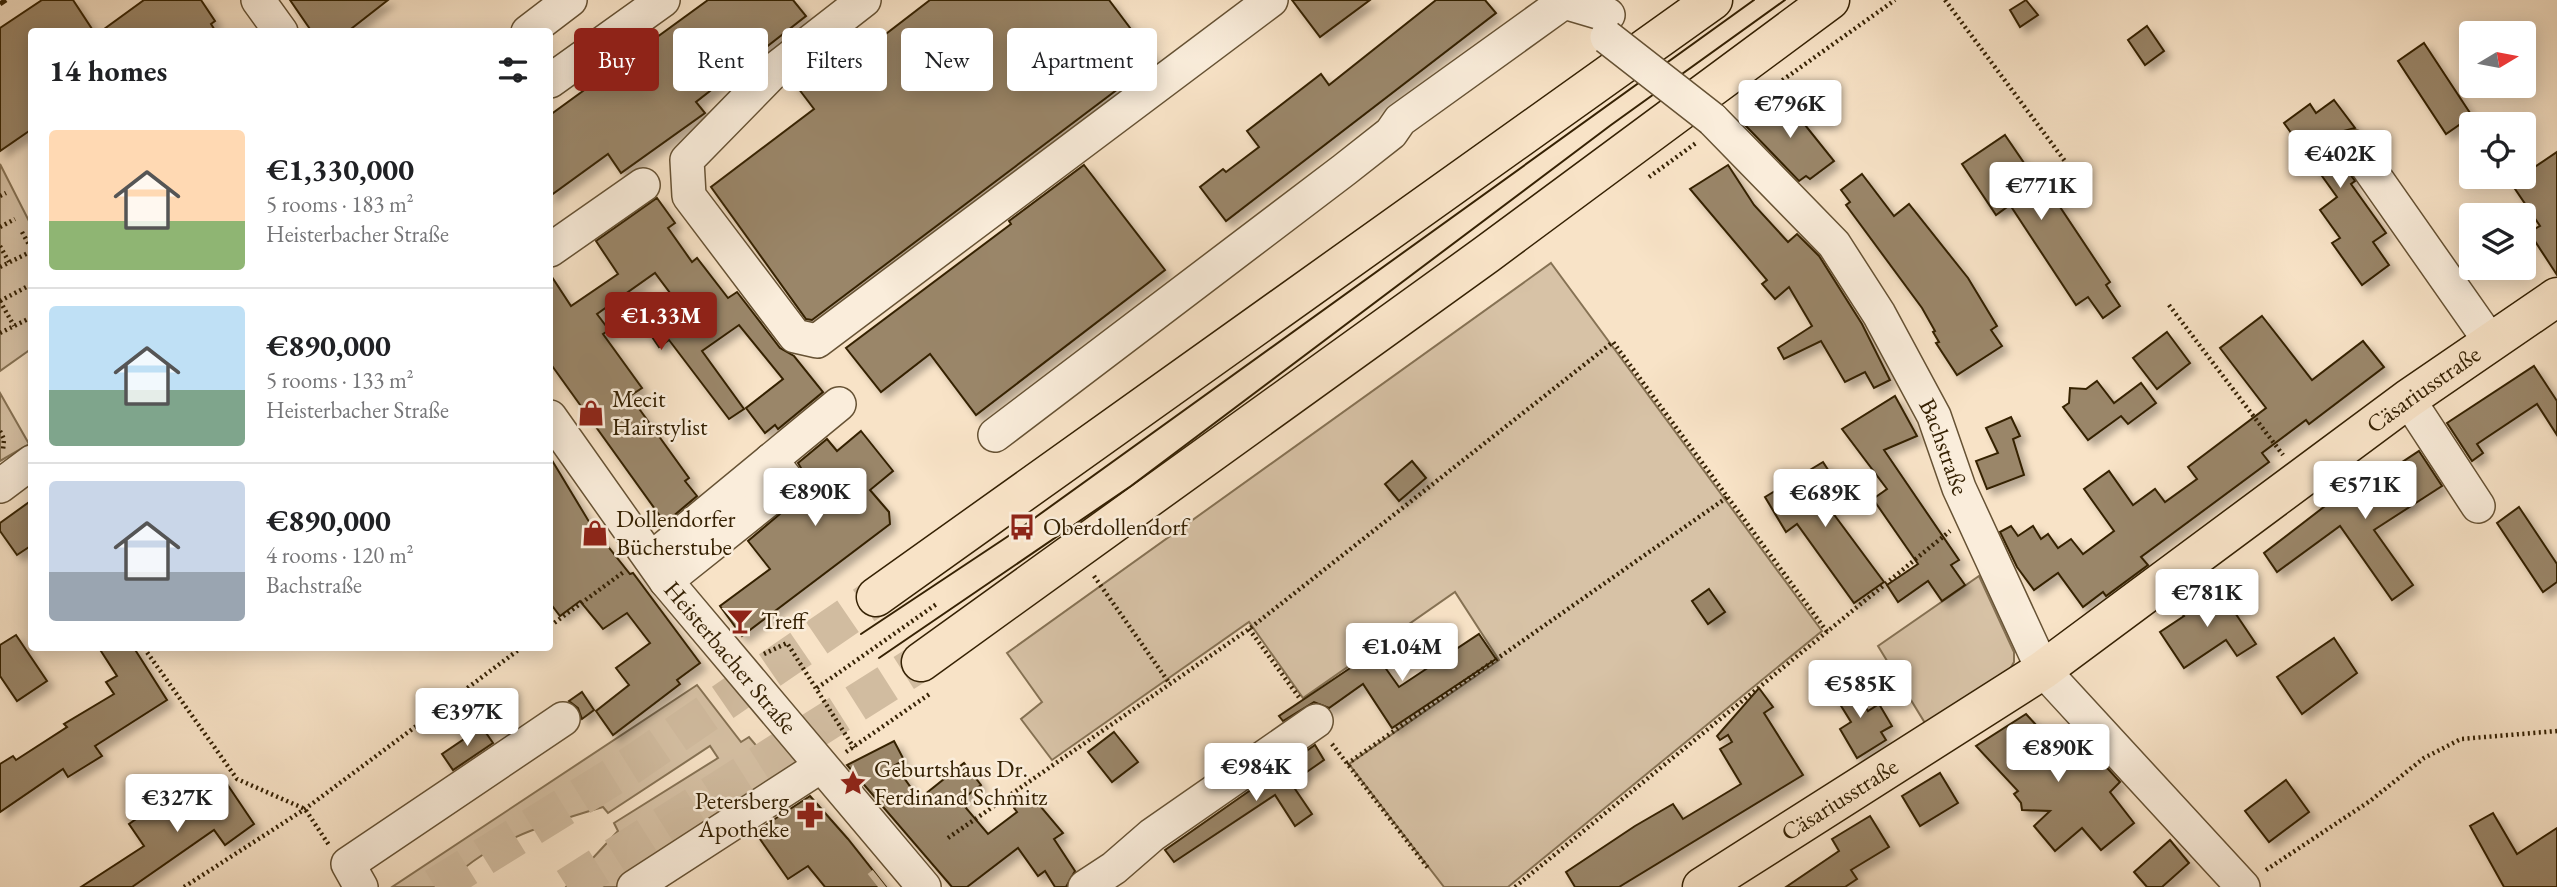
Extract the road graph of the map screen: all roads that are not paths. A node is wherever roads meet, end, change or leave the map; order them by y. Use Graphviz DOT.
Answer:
graph roads {
  1 [pos="258,0"];
  2 [pos="569,0"];
  3 [pos="663,0"];
  4 [pos="864,0"];
  5 [pos="1270,0"];
  6 [pos="1713,0"];
  7 [pos="1830,0"];
  8 [pos="1563,1"];
  9 [pos="1614,17"];
  10 [pos="278,28"];
  11 [pos="533,28"];
  12 [pos="553,79"];
  13 [pos="2354,147"];
  14 [pos="643,185"];
  15 [pos="553,248"];
  16 [pos="2557,298"];
  17 [pos="2490,341"];
  18 [pos="2408,399"];
  19 [pos="839,404"];
  20 [pos="553,420"];
  21 [pos="995,435"];
  22 [pos="17,457"];
  23 [pos="0,485"];
  24 [pos="2478,506"];
  25 [pos="655,565"];
  26 [pos="876,597"];
  27 [pos="921,662"];
  28 [pos="2043,670"];
  29 [pos="563,719"];
  30 [pos="1316,721"];
  31 [pos="821,766"];
  32 [pos="355,876"];
  33 [pos="905,879"];
  34 [pos="1716,883"];
  35 [pos="2242,886"];
  36 [pos="634,887"];
  37 [pos="1085,887"];
  1 -- 10 [label="street"];
  2 -- 11 [label="street"];
  3 -- 12 [label="street"];
  4 -- 5 [label="street"];
  6 -- 26 [label="main road"];
  7 -- 27 [label="main road"];
  8 -- 9 [label="street"];
  8 -- 21 [label="street"];
  9 -- 28 [label="street, Bachstraße, bridge"];
  13 -- 17 [label="street"];
  14 -- 15 [label="street"];
  16 -- 17 [label="main road, Cäsariusstraße"];
  17 -- 18 [label="main road, Cäsariusstraße"];
  18 -- 24 [label="street"];
  18 -- 28 [label="main road, Cäsariusstraße"];
  19 -- 25 [label="street"];
  20 -- 25 [label="street, Heisterbacher Straße"];
  22 -- 23 [label="street"];
  25 -- 31 [label="street, Heisterbacher Straße"];
  28 -- 34 [label="main road, Cäsariusstraße"];
  28 -- 35 [label="street, Bachstraße"];
  29 -- 32 [label="street"];
  30 -- 37 [label="street"];
  31 -- 33 [label="street, Heisterbacher Straße"];
  31 -- 36 [label="street"];
}
